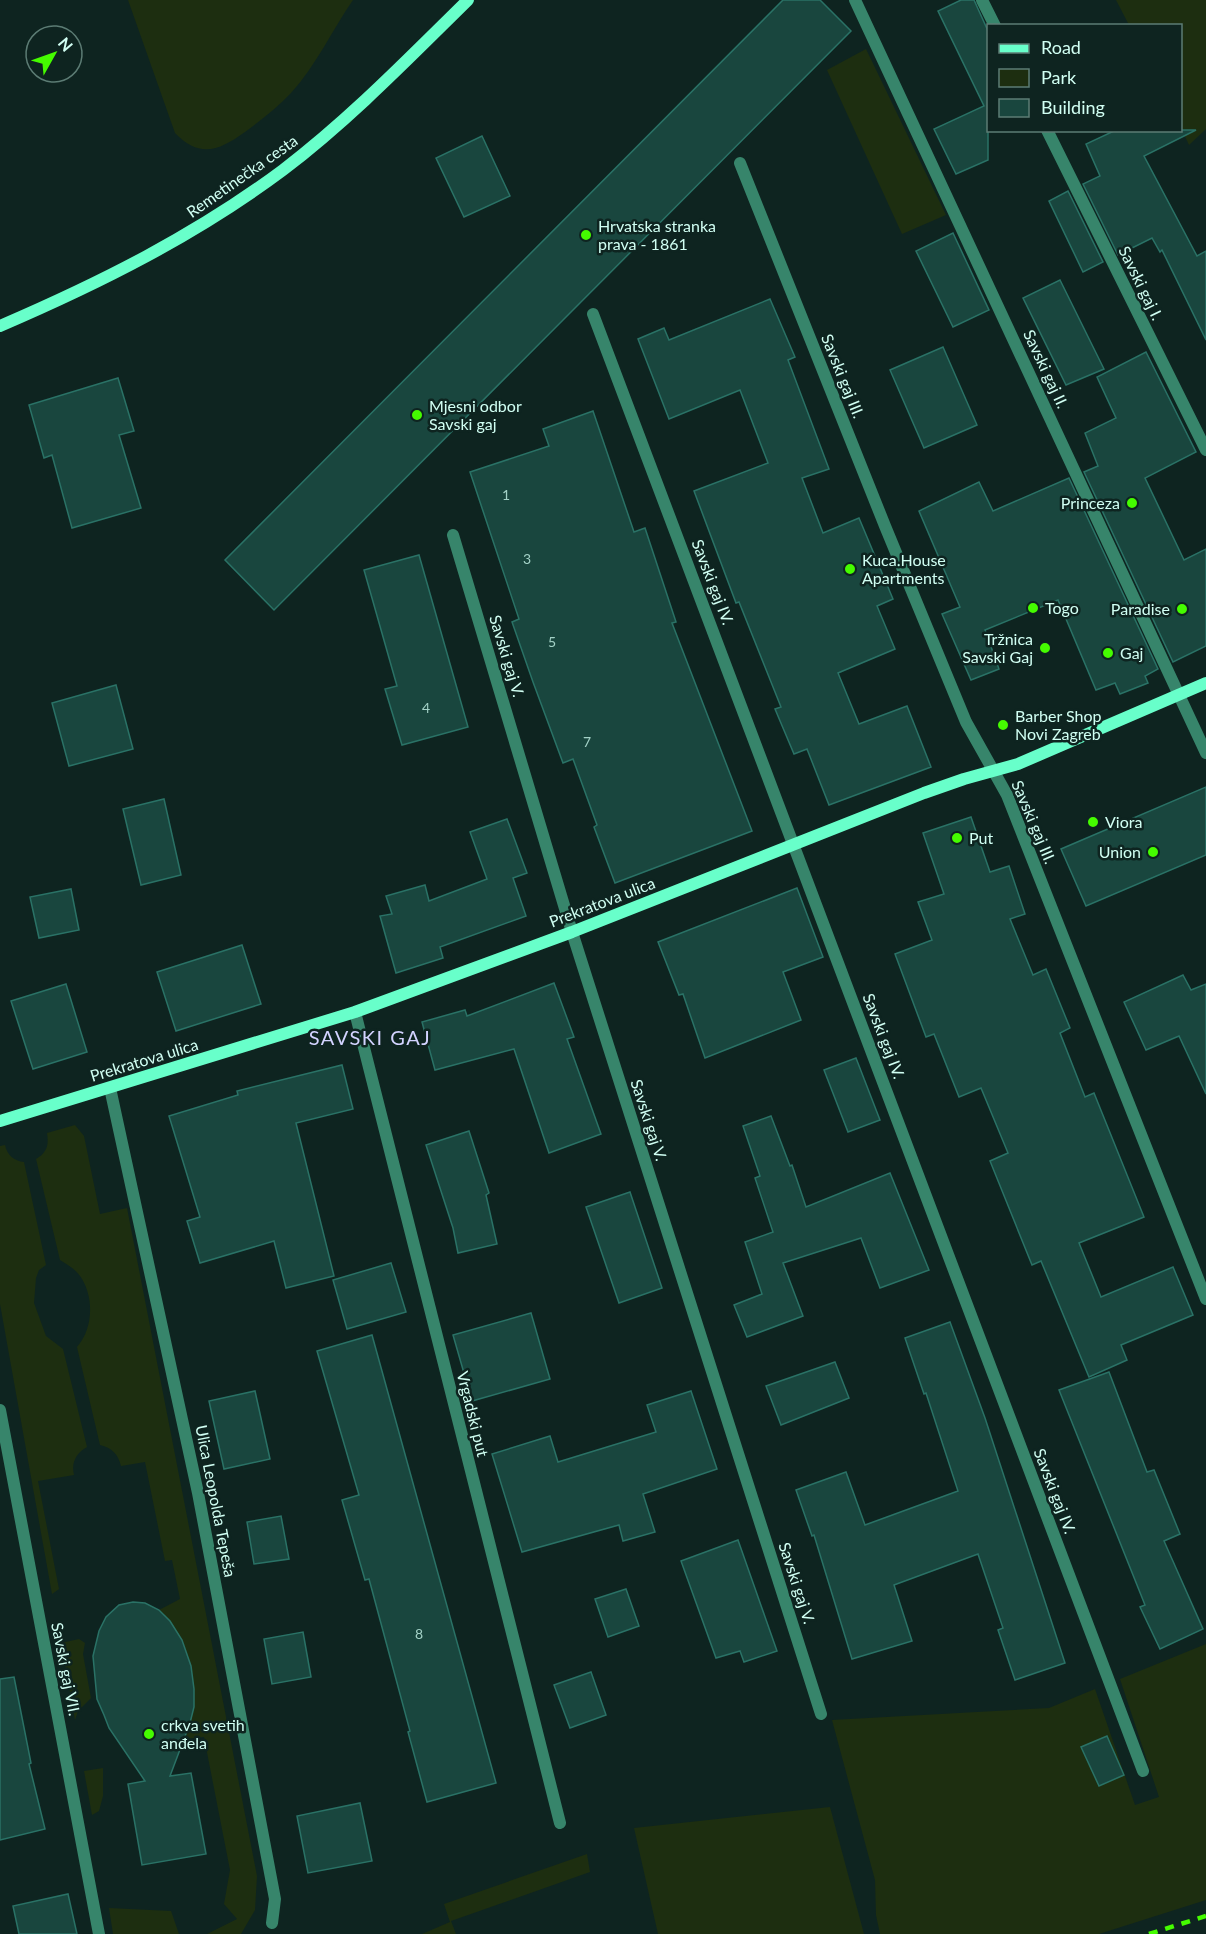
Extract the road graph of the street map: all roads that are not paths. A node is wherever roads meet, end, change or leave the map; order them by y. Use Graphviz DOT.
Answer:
graph roads {
  1 [pos="468,0"];
  2 [pos="855,0"];
  3 [pos="982,0"];
  4 [pos="993,24"];
  5 [pos="1048,132"];
  6 [pos="740,163"];
  7 [pos="593,314"];
  8 [pos="0,326"];
  9 [pos="1206,450"];
  10 [pos="453,535"];
  11 [pos="1206,683"];
  12 [pos="1178,696"];
  13 [pos="1206,753"];
  14 [pos="992,770"];
  15 [pos="794,843"];
  16 [pos="572,932"];
  17 [pos="356,1012"];
  18 [pos="110,1088"];
  19 [pos="0,1121"];
  20 [pos="1206,1299"];
  21 [pos="0,1410"];
  22 [pos="821,1714"];
  23 [pos="1143,1771"];
  24 [pos="560,1823"];
  25 [pos="272,1923"];
  26 [pos="99,1934"];
  1 -- 8 [label="street, Remetinečka cesta"];
  2 -- 12 [label="street, Savski gaj II."];
  3 -- 4 [label="street"];
  5 -- 9 [label="street, Savski gaj I."];
  6 -- 14 [label="street, Savski gaj III."];
  7 -- 15 [label="street, Savski gaj IV."];
  10 -- 16 [label="street, Savski gaj V."];
  11 -- 12 [label="street, Prekratova ulica"];
  12 -- 13 [label="street, Savski gaj II."];
  12 -- 14 [label="street, Prekratova ulica"];
  14 -- 15 [label="street, Prekratova ulica"];
  14 -- 20 [label="street, Savski gaj III."];
  15 -- 16 [label="street, Prekratova ulica"];
  15 -- 23 [label="street, Savski gaj IV."];
  16 -- 17 [label="street, Prekratova ulica"];
  16 -- 22 [label="street, Savski gaj V."];
  17 -- 18 [label="street, Prekratova ulica"];
  17 -- 24 [label="street, Vrgadski put"];
  18 -- 19 [label="street, Prekratova ulica"];
  18 -- 25 [label="street, Ulica Leopolda Tepeša"];
  21 -- 26 [label="street, Savski gaj VII."];
}
